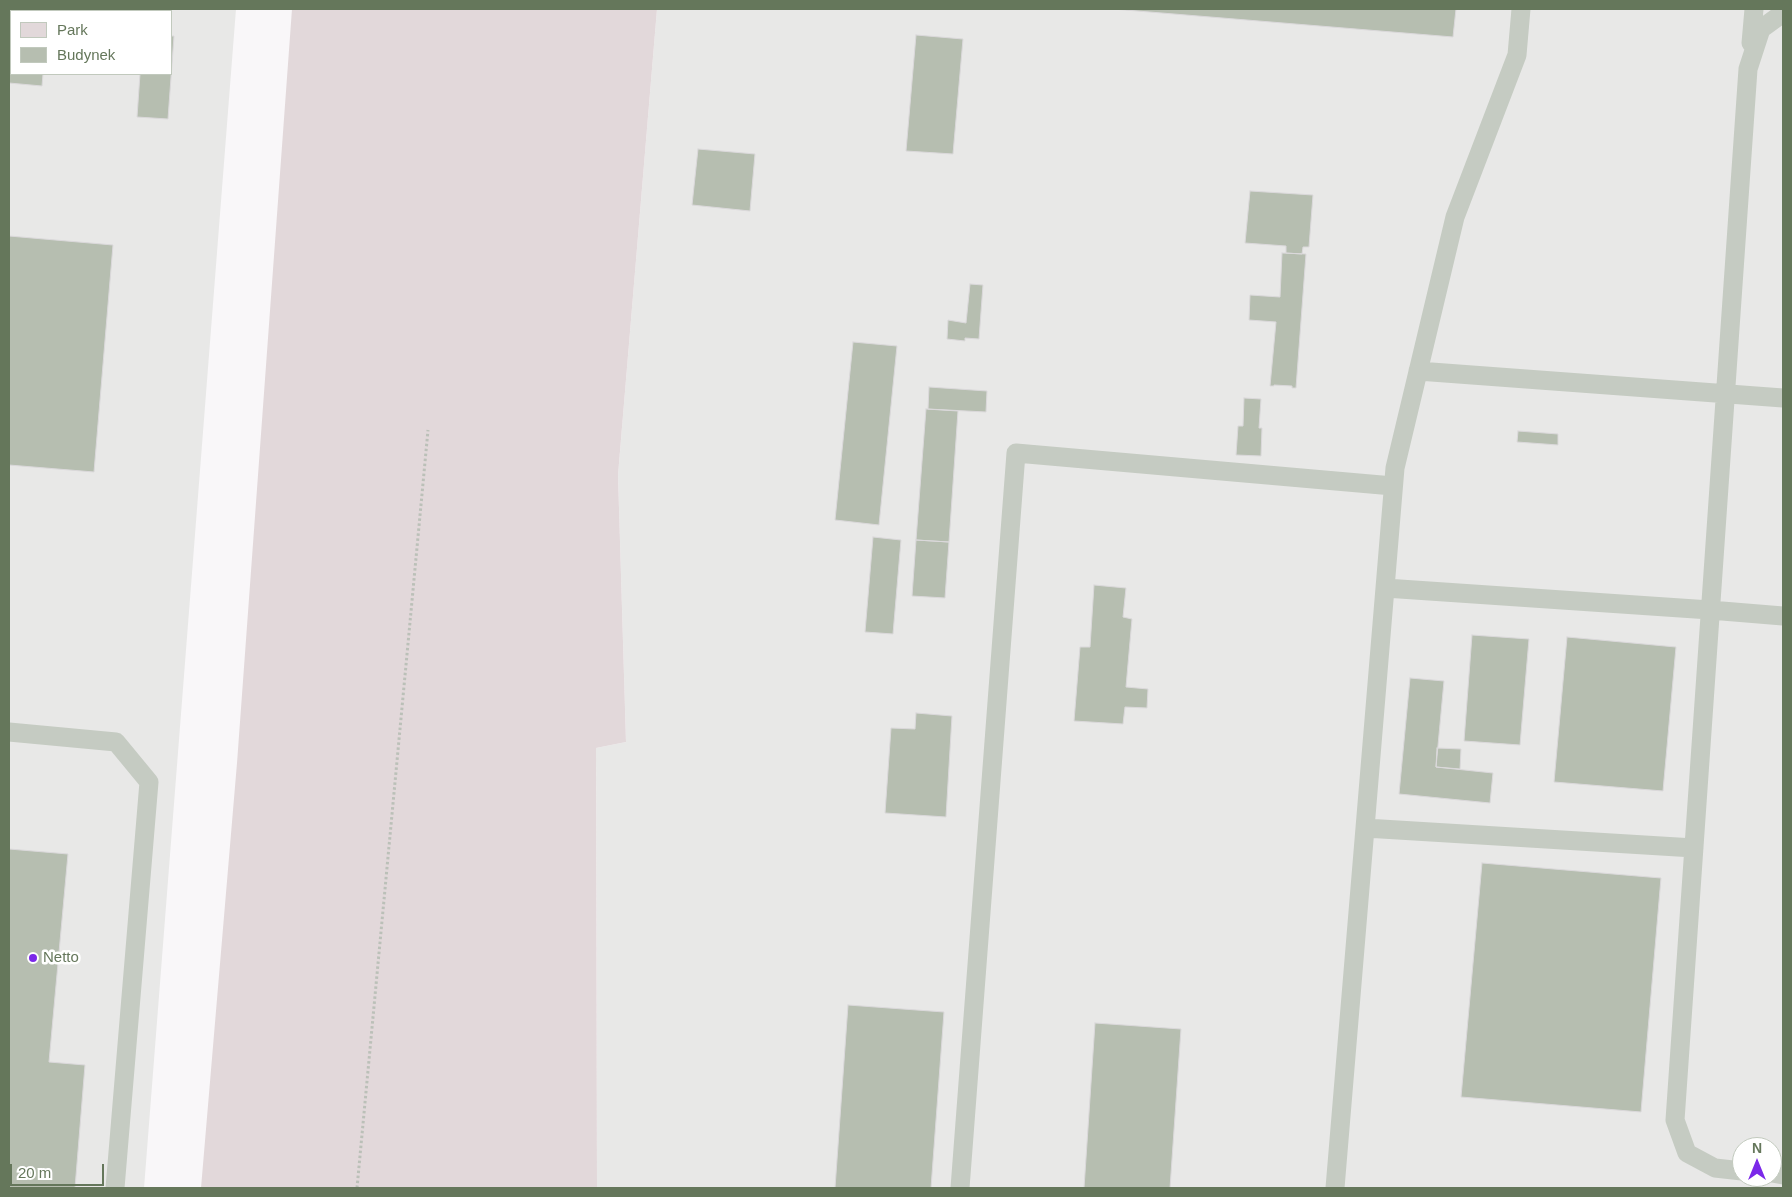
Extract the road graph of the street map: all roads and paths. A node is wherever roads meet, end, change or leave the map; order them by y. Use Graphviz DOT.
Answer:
graph roads {
  1 [pos="1521,9"];
  2 [pos="1754,9"];
  3 [pos="1783,13"];
  4 [pos="1748,69"];
  5 [pos="1418,371"];
  6 [pos="1726,393"];
  7 [pos="1783,398"];
  8 [pos="428,430"];
  9 [pos="1393,486"];
  10 [pos="1385,588"];
  11 [pos="1710,610"];
  12 [pos="1783,616"];
  13 [pos="9,732"];
  14 [pos="1365,828"];
  15 [pos="1694,848"];
  16 [pos="1732,1170"];
  17 [pos="115,1188"];
  18 [pos="357,1188"];
  19 [pos="960,1188"];
  20 [pos="1335,1188"];
  1 -- 5 [label="lane"];
  2 -- 4 [label="lane"];
  3 -- 4 [label="lane"];
  4 -- 6 [label="lane"];
  5 -- 6 [label="lane"];
  5 -- 9 [label="lane"];
  6 -- 7 [label="lane"];
  6 -- 11 [label="lane"];
  8 -- 18 [label="path"];
  9 -- 10 [label="lane"];
  9 -- 19 [label="lane"];
  10 -- 11 [label="lane"];
  10 -- 14 [label="lane"];
  11 -- 12 [label="lane"];
  11 -- 15 [label="lane"];
  13 -- 17 [label="lane"];
  14 -- 15 [label="lane"];
  14 -- 20 [label="lane"];
  15 -- 16 [label="lane"];
}
